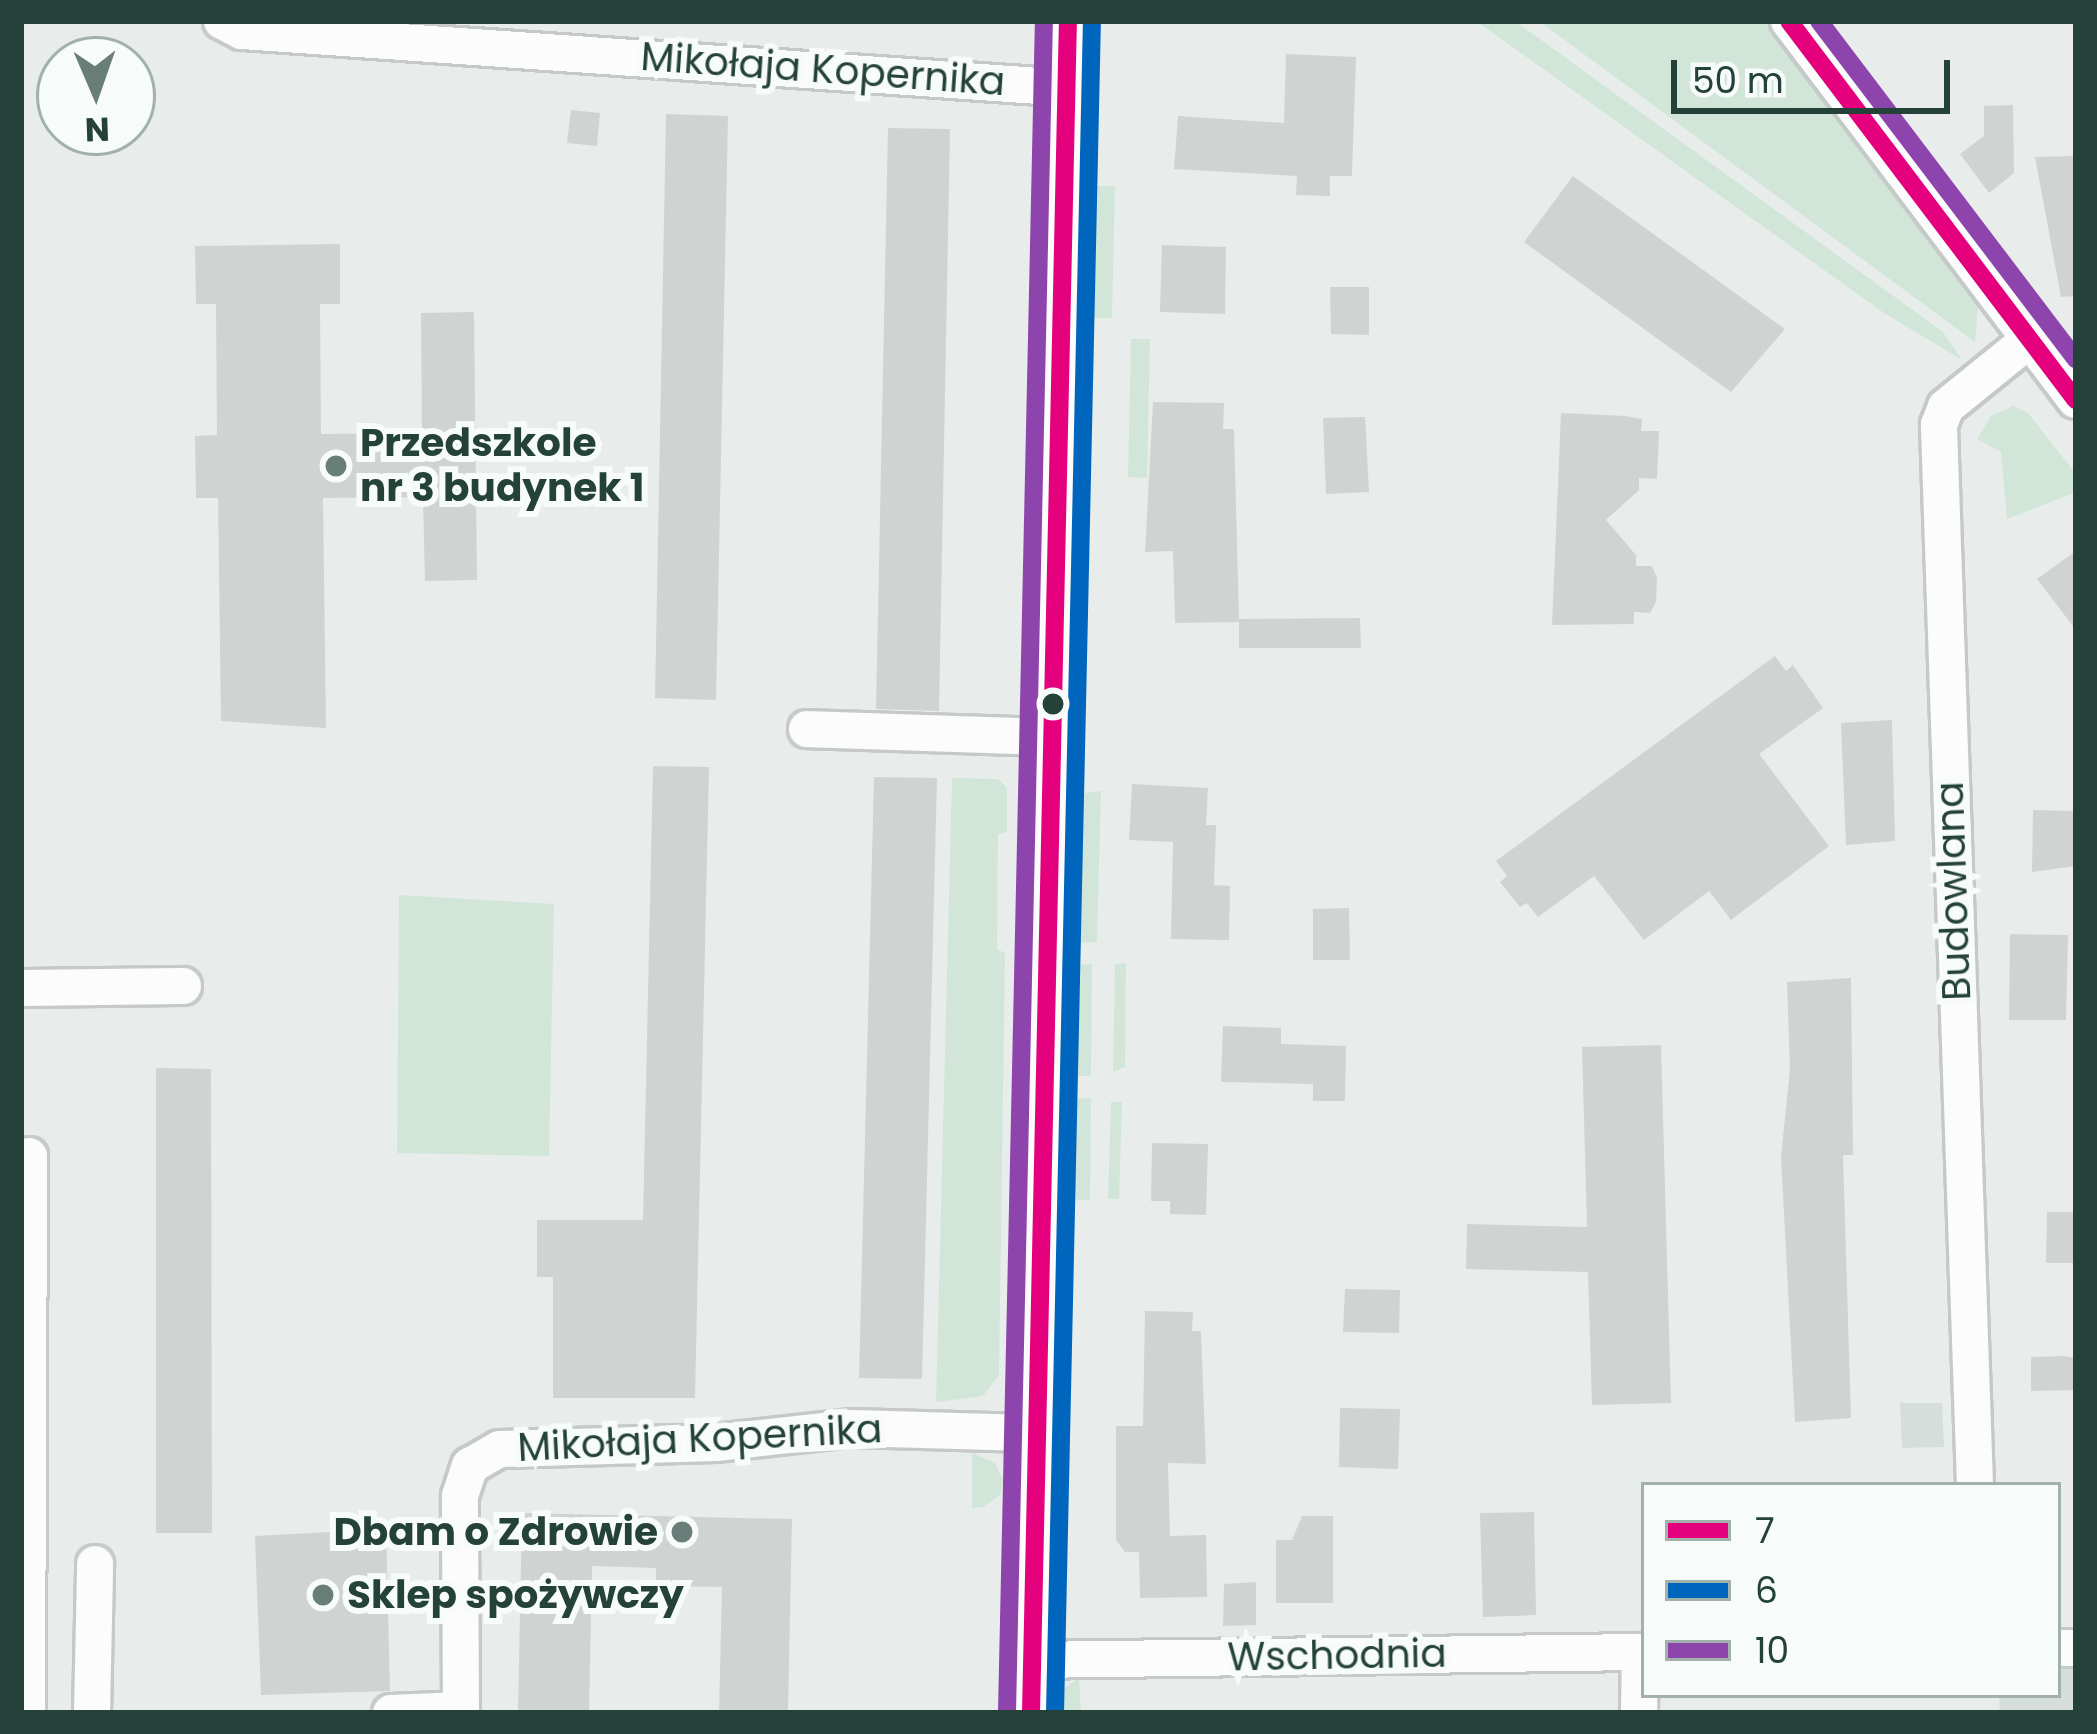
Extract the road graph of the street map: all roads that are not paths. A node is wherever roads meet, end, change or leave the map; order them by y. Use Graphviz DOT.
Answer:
graph roads {
  1 [pos="222,21"];
  2 [pos="1068,21"];
  3 [pos="1789,21"];
  4 [pos="1068,88"];
  5 [pos="2030,339"];
  6 [pos="2076,400"];
  7 [pos="807,728"];
  8 [pos="1052,737"];
  9 [pos="183,986"];
  10 [pos="21,988"];
  11 [pos="29,1156"];
  12 [pos="1035,1433"];
  13 [pos="1975,1482"];
  14 [pos="95,1564"];
  15 [pos="1641,1652"];
  16 [pos="1030,1660"];
  17 [pos="1641,1672"];
  18 [pos="26,1713"];
  19 [pos="92,1713"];
  20 [pos="391,1713"];
  21 [pos="1031,1713"];
  22 [pos="1639,1713"];
  1 -- 4 [label="street, Mikołaja Kopernika"];
  2 -- 4 [label="street"];
  3 -- 5 [label="street"];
  4 -- 8 [label="street"];
  5 -- 6 [label="street"];
  5 -- 13 [label="street, Budowlana"];
  7 -- 8 [label="street"];
  8 -- 12 [label="street"];
  9 -- 10 [label="street"];
  11 -- 18 [label="street"];
  12 -- 16 [label="street"];
  12 -- 20 [label="street, Mikołaja Kopernika"];
  14 -- 19 [label="street"];
  15 -- 16 [label="street, Wschodnia"];
  16 -- 21 [label="street"];
  17 -- 22 [label="street"];
}
